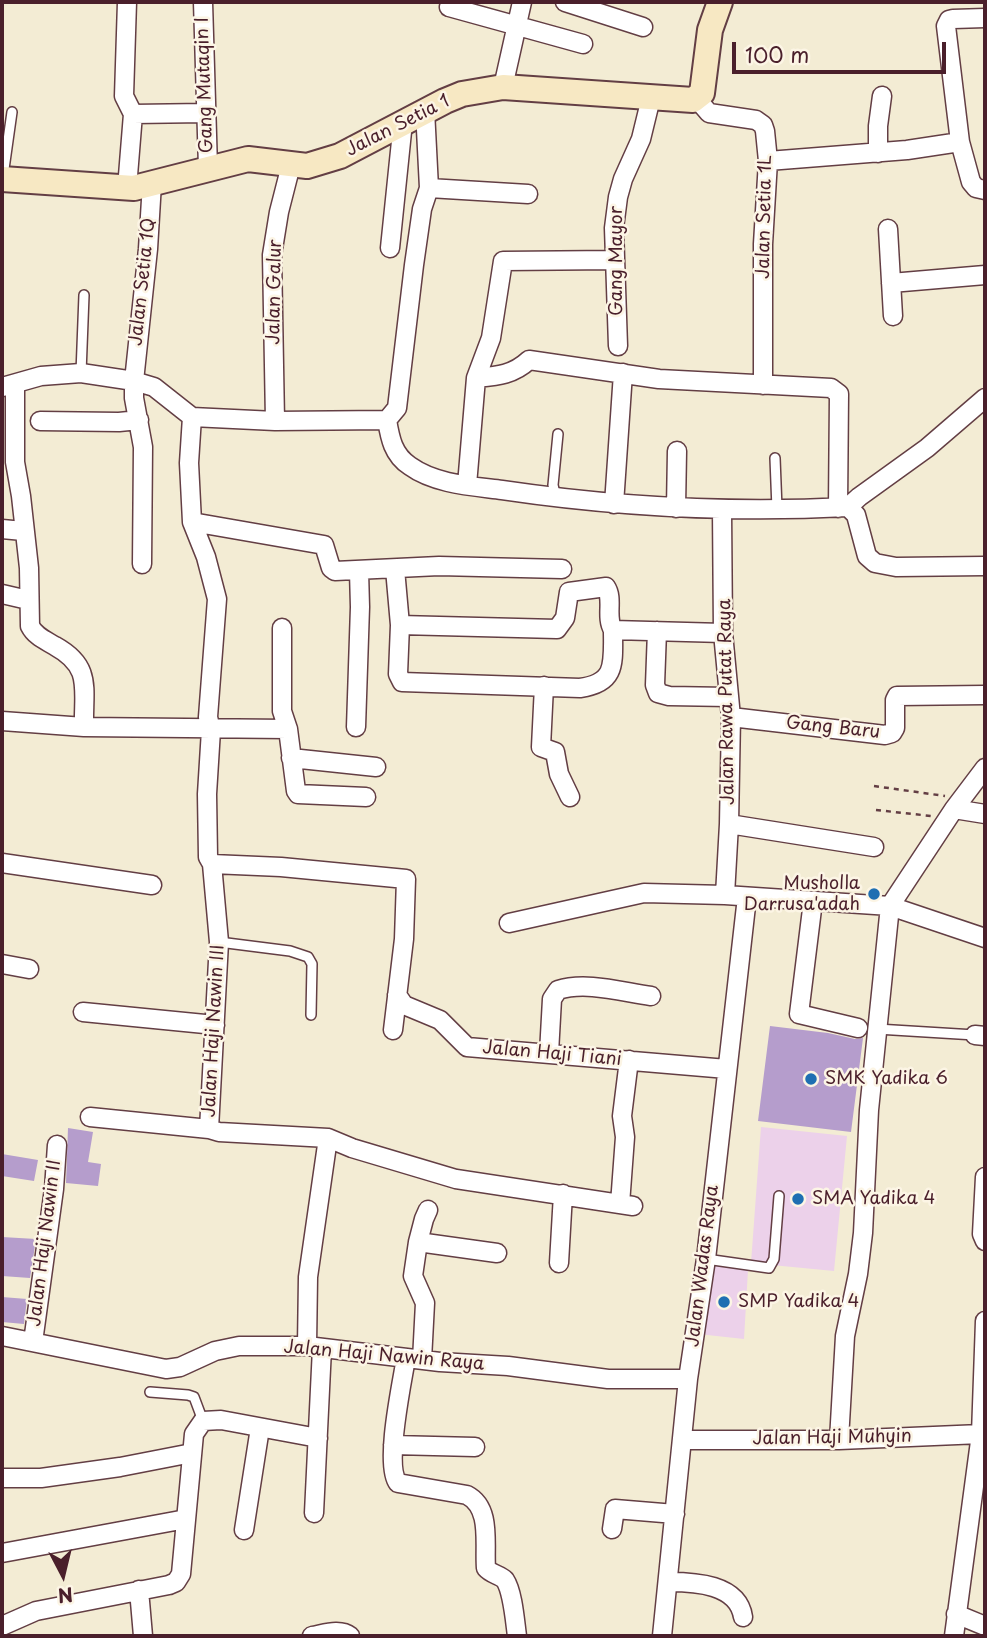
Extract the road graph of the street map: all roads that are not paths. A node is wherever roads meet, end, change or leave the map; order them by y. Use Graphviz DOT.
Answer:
graph roads {
  1 [pos="127,2"];
  2 [pos="203,2"];
  3 [pos="451,2"];
  4 [pos="522,2"];
  5 [pos="565,2"];
  6 [pos="720,2"];
  7 [pos="985,18"];
  8 [pos="515,24"];
  9 [pos="643,27"];
  10 [pos="583,44"];
  11 [pos="503,87"];
  12 [pos="882,96"];
  13 [pos="651,98"];
  14 [pos="697,99"];
  15 [pos="12,112"];
  16 [pos="205,113"];
  17 [pos="133,114"];
  18 [pos="414,116"];
  19 [pos="960,142"];
  20 [pos="878,153"];
  21 [pos="768,161"];
  22 [pos="291,165"];
  23 [pos="208,168"];
  24 [pos="2,179"];
  25 [pos="152,183"];
  26 [pos="127,188"];
  27 [pos="429,188"];
  28 [pos="985,190"];
  29 [pos="528,194"];
  30 [pos="888,229"];
  31 [pos="390,248"];
  32 [pos="615,260"];
  33 [pos="985,275"];
  34 [pos="891,283"];
  35 [pos="84,295"];
  36 [pos="893,316"];
  37 [pos="618,346"];
  38 [pos="81,373"];
  39 [pos="623,373"];
  40 [pos="477,377"];
  41 [pos="134,381"];
  42 [pos="8,385"];
  43 [pos="763,385"];
  44 [pos="985,398"];
  45 [pos="192,416"];
  46 [pos="139,420"];
  47 [pos="387,420"];
  48 [pos="40,421"];
  49 [pos="275,421"];
  50 [pos="558,434"];
  51 [pos="677,451"];
  52 [pos="775,458"];
  53 [pos="467,485"];
  54 [pos="555,498"];
  55 [pos="614,504"];
  56 [pos="676,508"];
  57 [pos="843,508"];
  58 [pos="777,509"];
  59 [pos="722,510"];
  60 [pos="192,522"];
  61 [pos="2,529"];
  62 [pos="23,531"];
  63 [pos="142,564"];
  64 [pos="985,565"];
  65 [pos="395,569"];
  66 [pos="562,569"];
  67 [pos="359,571"];
  68 [pos="2,594"];
  69 [pos="28,600"];
  70 [pos="399,617"];
  71 [pos="282,628"];
  72 [pos="613,630"];
  73 [pos="657,631"];
  74 [pos="723,633"];
  75 [pos="544,686"];
  76 [pos="985,695"];
  77 [pos="729,697"];
  78 [pos="731,717"];
  79 [pos="2,721"];
  80 [pos="84,727"];
  81 [pos="356,727"];
  82 [pos="288,729"];
  83 [pos="211,730"];
  84 [pos="291,758"];
  85 [pos="376,767"];
  86 [pos="985,768"];
  87 [pos="366,797"];
  88 [pos="570,797"];
  89 [pos="955,808"];
  90 [pos="985,814"];
  91 [pos="729,824"];
  92 [pos="874,847"];
  93 [pos="2,863"];
  94 [pos="212,864"];
  95 [pos="152,885"];
  96 [pos="725,895"];
  97 [pos="747,897"];
  98 [pos="813,901"];
  99 [pos="890,906"];
  100 [pos="509,923"];
  101 [pos="985,938"];
  102 [pos="219,942"];
  103 [pos="2,964"];
  104 [pos="29,969"];
  105 [pos="397,995"];
  106 [pos="651,996"];
  107 [pos="83,1012"];
  108 [pos="311,1015"];
  109 [pos="215,1025"];
  110 [pos="858,1028"];
  111 [pos="877,1029"];
  112 [pos="393,1030"];
  113 [pos="980,1035"];
  114 [pos="550,1053"];
  115 [pos="629,1060"];
  116 [pos="727,1069"];
  117 [pos="90,1117"];
  118 [pos="209,1129"];
  119 [pos="328,1138"];
  120 [pos="57,1145"];
  121 [pos="985,1177"];
  122 [pos="563,1194"];
  123 [pos="779,1196"];
  124 [pos="428,1210"];
  125 [pos="985,1241"];
  126 [pos="418,1242"];
  127 [pos="497,1253"];
  128 [pos="705,1259"];
  129 [pos="559,1263"];
  130 [pos="985,1321"];
  131 [pos="2,1336"];
  132 [pos="33,1342"];
  133 [pos="315,1347"];
  134 [pos="414,1359"];
  135 [pos="688,1379"];
  136 [pos="150,1392"];
  137 [pos="203,1421"];
  138 [pos="260,1428"];
  139 [pos="981,1434"];
  140 [pos="318,1438"];
  141 [pos="682,1440"];
  142 [pos="839,1440"];
  143 [pos="393,1445"];
  144 [pos="475,1447"];
  145 [pos="192,1453"];
  146 [pos="2,1478"];
  147 [pos="314,1513"];
  148 [pos="676,1514"];
  149 [pos="186,1519"];
  150 [pos="612,1529"];
  151 [pos="244,1530"];
  152 [pos="985,1538"];
  153 [pos="967,1539"];
  154 [pos="2,1553"];
  155 [pos="669,1582"];
  156 [pos="139,1590"];
  157 [pos="956,1614"];
  158 [pos="743,1617"];
  159 [pos="2,1626"];
  160 [pos="985,1626"];
  161 [pos="143,1636"];
  162 [pos="313,1636"];
  163 [pos="350,1636"];
  164 [pos="517,1636"];
  165 [pos="662,1636"];
  166 [pos="954,1636"];
  1 -- 17 [label="street"];
  2 -- 16 [label="street, Gang Mutaqin I"];
  3 -- 8 [label="street"];
  4 -- 8 [label="street"];
  5 -- 9 [label="street"];
  6 -- 14 [label="street"];
  7 -- 19 [label="street"];
  8 -- 10 [label="street"];
  8 -- 11 [label="street"];
  11 -- 13 [label="street, Jalan Setia 1"];
  11 -- 18 [label="street, Jalan Setia 1"];
  12 -- 20 [label="street"];
  13 -- 14 [label="street, Jalan Setia 1"];
  13 -- 32 [label="street, Gang Mayor"];
  14 -- 21 [label="street, Jalan Setia 1L"];
  15 -- 24 [label="lane"];
  16 -- 17 [label="street"];
  16 -- 23 [label="street, Gang Mutaqin I"];
  17 -- 26 [label="street"];
  18 -- 22 [label="street, Jalan Setia 1"];
  18 -- 27 [label="street"];
  18 -- 31 [label="street"];
  19 -- 20 [label="street"];
  19 -- 28 [label="street"];
  20 -- 21 [label="street"];
  21 -- 43 [label="street, Jalan Setia 1L"];
  22 -- 23 [label="street, Jalan Setia 1"];
  22 -- 49 [label="street, Jalan Galur"];
  23 -- 25 [label="street, Jalan Setia 1"];
  24 -- 26 [label="street, Jalan Setia 1"];
  25 -- 26 [label="street, Jalan Setia 1"];
  25 -- 41 [label="street, Jalan Setia 1Q"];
  27 -- 29 [label="street"];
  27 -- 47 [label="street"];
  30 -- 34 [label="street"];
  32 -- 37 [label="street, Gang Mayor"];
  32 -- 40 [label="street"];
  33 -- 34 [label="street"];
  34 -- 36 [label="street"];
  35 -- 38 [label="lane"];
  38 -- 41 [label="street"];
  38 -- 42 [label="street"];
  39 -- 40 [label="street"];
  39 -- 43 [label="street"];
  39 -- 55 [label="street"];
  40 -- 53 [label="street"];
  41 -- 45 [label="street"];
  41 -- 46 [label="street, Jalan Setia 1Q"];
  42 -- 62 [label="street"];
  43 -- 57 [label="street"];
  44 -- 57 [label="street"];
  45 -- 49 [label="street"];
  45 -- 60 [label="street, Jalan Haji Nawin III"];
  46 -- 48 [label="street"];
  46 -- 63 [label="street, Jalan Setia 1Q"];
  47 -- 49 [label="street"];
  47 -- 53 [label="street"];
  50 -- 54 [label="lane"];
  51 -- 56 [label="street"];
  52 -- 58 [label="lane"];
  53 -- 54 [label="street"];
  54 -- 55 [label="street"];
  55 -- 56 [label="street"];
  56 -- 59 [label="street"];
  57 -- 58 [label="street"];
  57 -- 64 [label="street"];
  58 -- 59 [label="street"];
  59 -- 74 [label="street, Jalan Rawa Putat Raya"];
  60 -- 67 [label="street"];
  60 -- 83 [label="street, Jalan Haji Nawin III"];
  61 -- 62 [label="street"];
  62 -- 69 [label="street"];
  65 -- 66 [label="street"];
  65 -- 67 [label="street"];
  65 -- 70 [label="street"];
  67 -- 81 [label="street"];
  68 -- 69 [label="street"];
  69 -- 80 [label="street"];
  70 -- 72 [label="street"];
  70 -- 75 [label="street"];
  71 -- 82 [label="street"];
  72 -- 73 [label="street"];
  72 -- 75 [label="street"];
  73 -- 74 [label="street"];
  73 -- 77 [label="street"];
  74 -- 77 [label="street, Jalan Rawa Putat Raya"];
  75 -- 88 [label="street"];
  76 -- 78 [label="street, Gang Baru"];
  77 -- 78 [label="street, Jalan Rawa Putat Raya"];
  78 -- 91 [label="street, Jalan Rawa Putat Raya"];
  79 -- 80 [label="street"];
  80 -- 83 [label="street"];
  82 -- 83 [label="street"];
  82 -- 84 [label="street"];
  83 -- 94 [label="street, Jalan Haji Nawin III"];
  84 -- 85 [label="street"];
  84 -- 87 [label="street"];
  86 -- 89 [label="street"];
  89 -- 90 [label="street"];
  89 -- 99 [label="street"];
  91 -- 92 [label="street"];
  91 -- 96 [label="street, Jalan Rawa Putat Raya"];
  93 -- 95 [label="street"];
  94 -- 102 [label="street, Jalan Haji Nawin III"];
  94 -- 105 [label="street"];
  96 -- 97 [label="street"];
  96 -- 100 [label="street"];
  97 -- 98 [label="street"];
  97 -- 116 [label="street, Jalan Wadas Raya"];
  98 -- 99 [label="street"];
  98 -- 110 [label="street"];
  99 -- 101 [label="street"];
  99 -- 111 [label="street"];
  102 -- 108 [label="lane"];
  102 -- 109 [label="street, Jalan Haji Nawin III"];
  103 -- 104 [label="street"];
  105 -- 112 [label="street"];
  105 -- 114 [label="street, Jalan Haji Tiani"];
  106 -- 114 [label="street"];
  107 -- 109 [label="street"];
  109 -- 118 [label="street, Jalan Haji Nawin III"];
  111 -- 113 [label="lane"];
  111 -- 142 [label="street"];
  114 -- 115 [label="street, Jalan Haji Tiani"];
  115 -- 116 [label="street, Jalan Haji Tiani"];
  115 -- 122 [label="street, Jalan Haji Nawin III"];
  116 -- 128 [label="street, Jalan Wadas Raya"];
  117 -- 118 [label="street"];
  118 -- 119 [label="street, Jalan Haji Nawin III"];
  119 -- 122 [label="street, Jalan Haji Nawin III"];
  119 -- 133 [label="street"];
  120 -- 132 [label="street, Jalan Haji Nawin II"];
  121 -- 125 [label="street"];
  122 -- 129 [label="street"];
  123 -- 128 [label="lane"];
  124 -- 126 [label="street"];
  126 -- 127 [label="street"];
  126 -- 134 [label="street"];
  128 -- 135 [label="street, Jalan Wadas Raya"];
  130 -- 139 [label="street"];
  131 -- 132 [label="street, Jalan Haji Nawin Raya"];
  132 -- 133 [label="street, Jalan Haji Nawin Raya"];
  133 -- 134 [label="street, Jalan Haji Nawin Raya"];
  133 -- 140 [label="street"];
  134 -- 135 [label="street, Jalan Haji Nawin Raya"];
  134 -- 143 [label="street"];
  135 -- 141 [label="street, Jalan Wadas Raya"];
  136 -- 137 [label="lane"];
  137 -- 138 [label="street"];
  137 -- 145 [label="street"];
  138 -- 140 [label="street"];
  138 -- 151 [label="street"];
  139 -- 142 [label="street, Jalan Haji Muhyin"];
  139 -- 153 [label="street"];
  140 -- 147 [label="street"];
  141 -- 142 [label="street, Jalan Haji Muhyin"];
  141 -- 148 [label="street, Jalan Wadas Raya"];
  143 -- 144 [label="street"];
  143 -- 164 [label="street"];
  145 -- 146 [label="street"];
  145 -- 149 [label="street"];
  148 -- 150 [label="street"];
  148 -- 155 [label="street, Jalan Wadas Raya"];
  149 -- 154 [label="street"];
  149 -- 156 [label="street"];
  152 -- 153 [label="street"];
  153 -- 157 [label="street"];
  155 -- 158 [label="street"];
  155 -- 165 [label="street, Jalan Wadas Raya"];
  156 -- 159 [label="street"];
  156 -- 161 [label="street"];
  157 -- 160 [label="street"];
  157 -- 166 [label="street"];
  162 -- 163 [label="street"];
}
